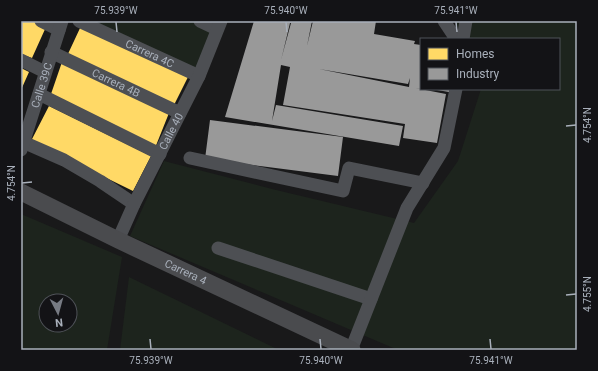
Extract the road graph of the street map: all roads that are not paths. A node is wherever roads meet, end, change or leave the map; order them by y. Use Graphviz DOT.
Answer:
graph roads {
  1 [pos="41,21"];
  2 [pos="79,21"];
  3 [pos="200,21"];
  4 [pos="444,21"];
  5 [pos="466,21"];
  6 [pos="60,25"];
  7 [pos="219,25"];
  8 [pos="455,38"];
  9 [pos="464,38"];
  10 [pos="52,52"];
  11 [pos="21,60"];
  12 [pos="45,72"];
  13 [pos="199,76"];
  14 [pos="456,90"];
  15 [pos="38,94"];
  16 [pos="180,113"];
  17 [pos="26,117"];
  18 [pos="22,146"];
  19 [pos="160,154"];
  20 [pos="190,158"];
  21 [pos="423,183"];
  22 [pos="22,188"];
  23 [pos="134,204"];
  24 [pos="118,240"];
  25 [pos="218,248"];
  26 [pos="371,299"];
  27 [pos="352,350"];
  1 -- 6 [label="street"];
  2 -- 13 [label="street, Carrera 4C"];
  3 -- 7 [label="street"];
  4 -- 8 [label="street"];
  5 -- 9 [label="street"];
  6 -- 10 [label="street, Calle 39C"];
  7 -- 13 [label="street, Calle 40"];
  10 -- 12 [label="street, Calle 39C"];
  10 -- 16 [label="street, Carrera 4B"];
  11 -- 12 [label="street"];
  12 -- 15 [label="street, Calle 39C"];
  13 -- 16 [label="street, Calle 40"];
  14 -- 21 [label="street"];
  15 -- 17 [label="street, Calle 39C"];
  15 -- 19 [label="street"];
  16 -- 19 [label="street, Calle 40"];
  17 -- 18 [label="street, Calle 39C"];
  18 -- 23 [label="street"];
  19 -- 23 [label="street, Calle 40"];
  20 -- 21 [label="street"];
  21 -- 26 [label="street"];
  22 -- 24 [label="main road, Carrera 4"];
  23 -- 24 [label="street, Calle 40"];
  24 -- 27 [label="main road, Carrera 4"];
  25 -- 26 [label="street"];
  26 -- 27 [label="street"];
}
